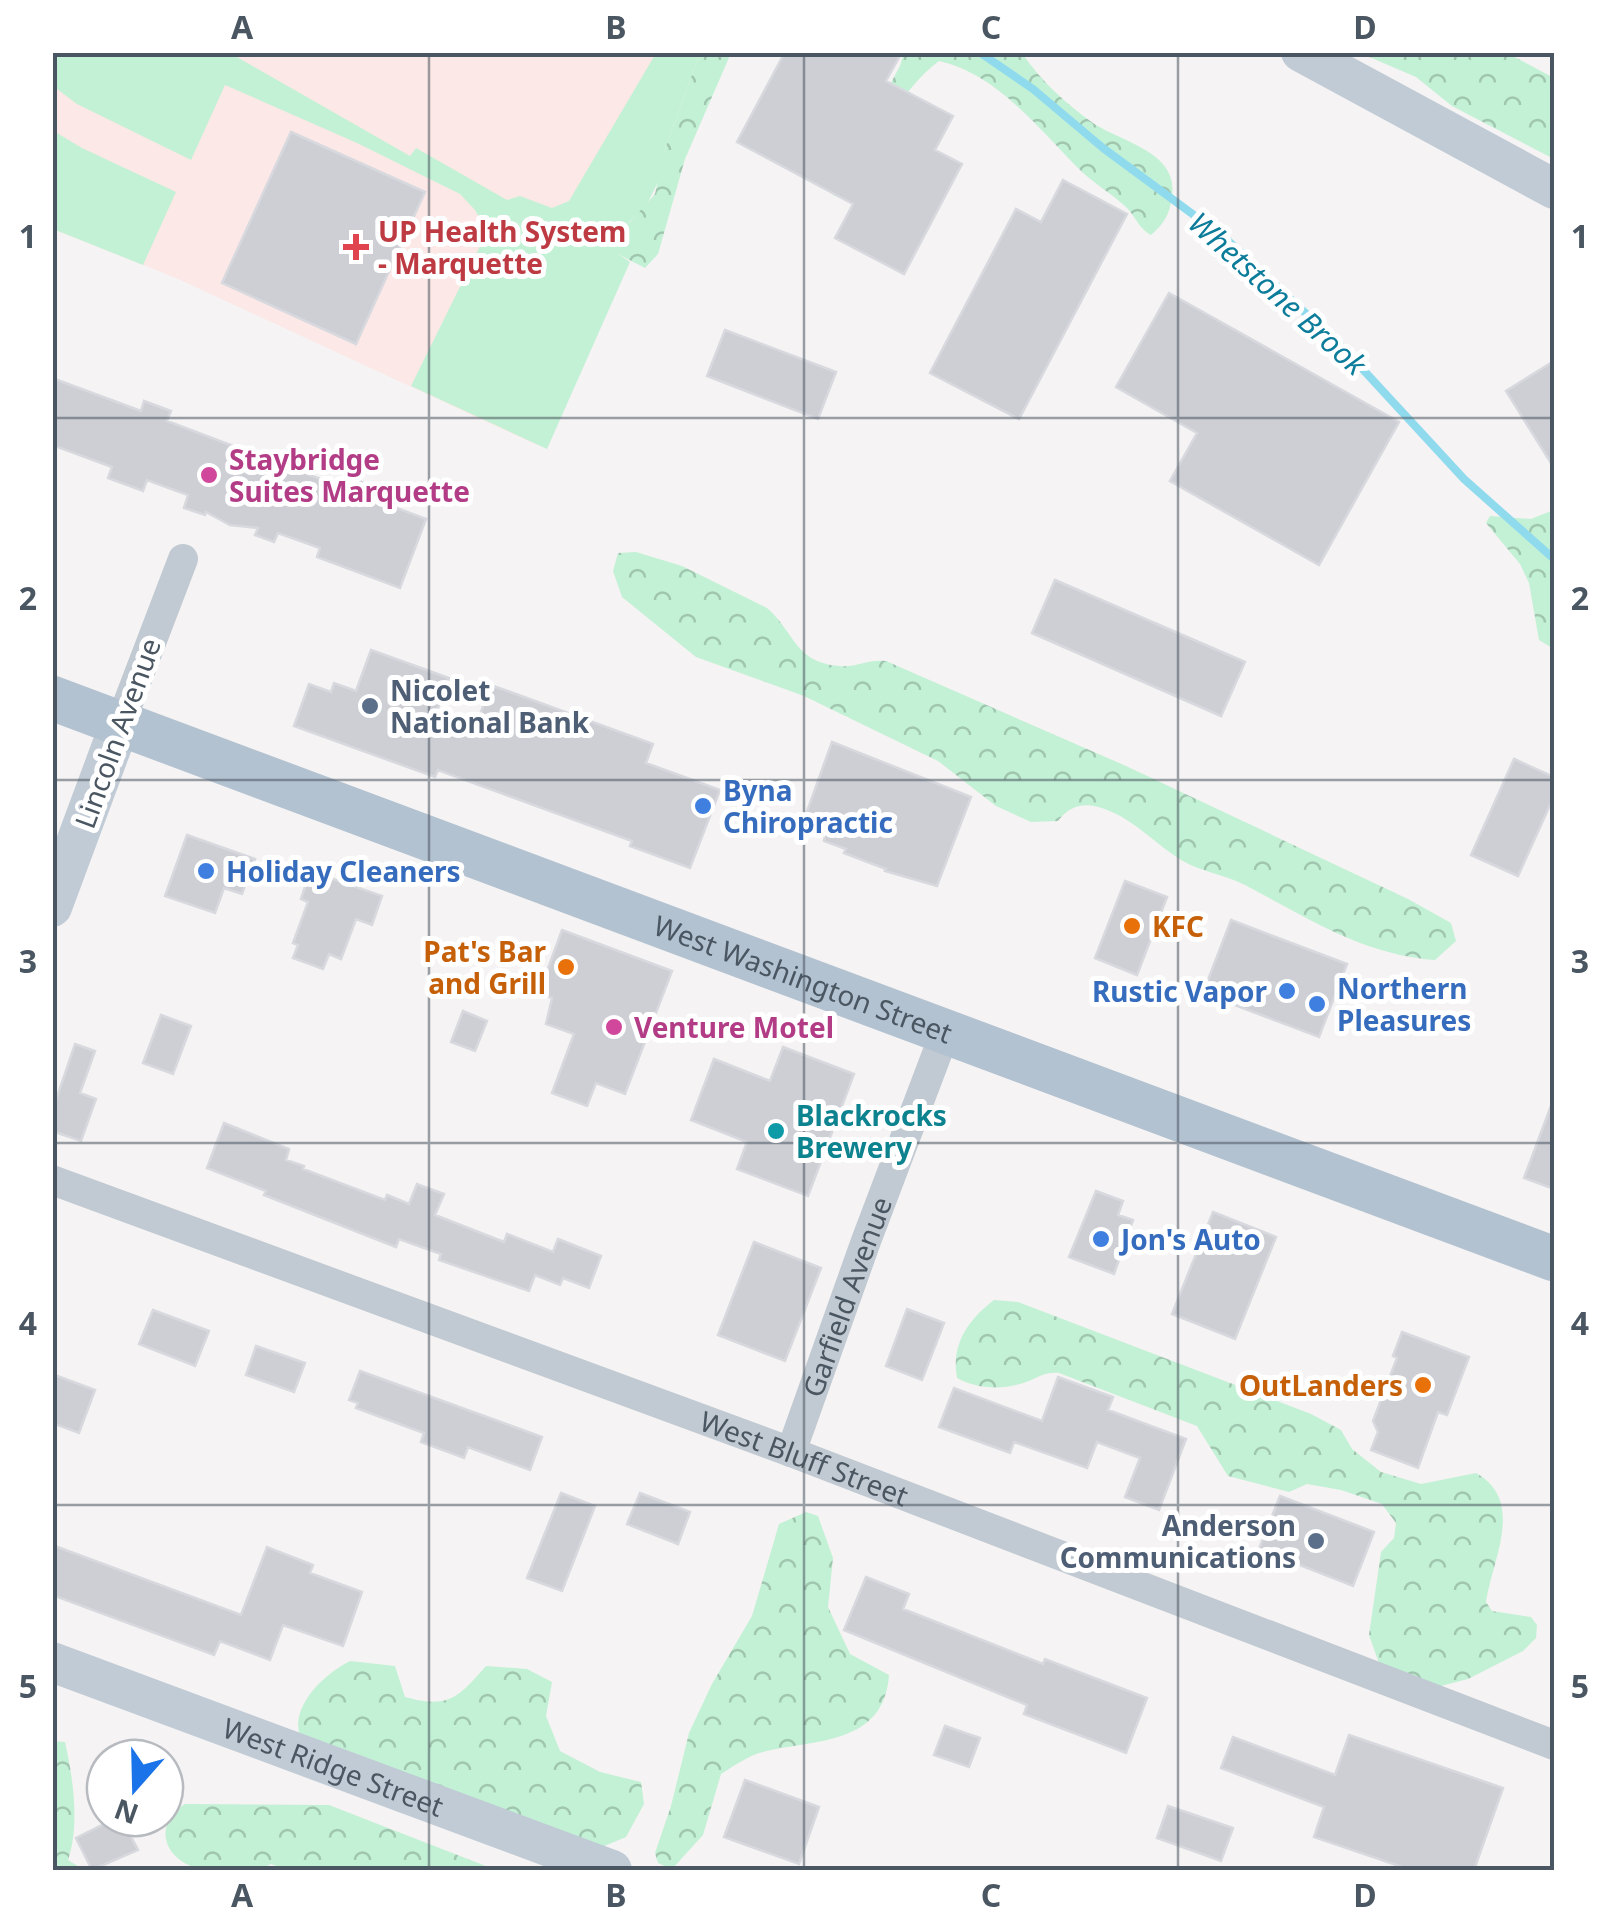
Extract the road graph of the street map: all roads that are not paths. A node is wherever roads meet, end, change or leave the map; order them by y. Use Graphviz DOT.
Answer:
graph roads {
  1 [pos="1301,52"];
  2 [pos="1554,189"];
  3 [pos="182,559"];
  4 [pos="52,698"];
  5 [pos="120,724"];
  6 [pos="52,907"];
  7 [pos="946,1030"];
  8 [pos="52,1180"];
  9 [pos="1554,1260"];
  10 [pos="791,1452"];
  11 [pos="52,1662"];
  12 [pos="1554,1745"];
  13 [pos="612,1870"];
  1 -- 2 [label="street"];
  3 -- 5 [label="street, Lincoln Avenue"];
  4 -- 5 [label="main road, West Washington Street"];
  5 -- 6 [label="street, Lincoln Avenue"];
  5 -- 7 [label="main road, West Washington Street"];
  7 -- 9 [label="main road, West Washington Street"];
  7 -- 10 [label="street, Garfield Avenue"];
  8 -- 10 [label="street, West Bluff Street"];
  10 -- 12 [label="street, West Bluff Street"];
  11 -- 13 [label="street, West Ridge Street"];
}
